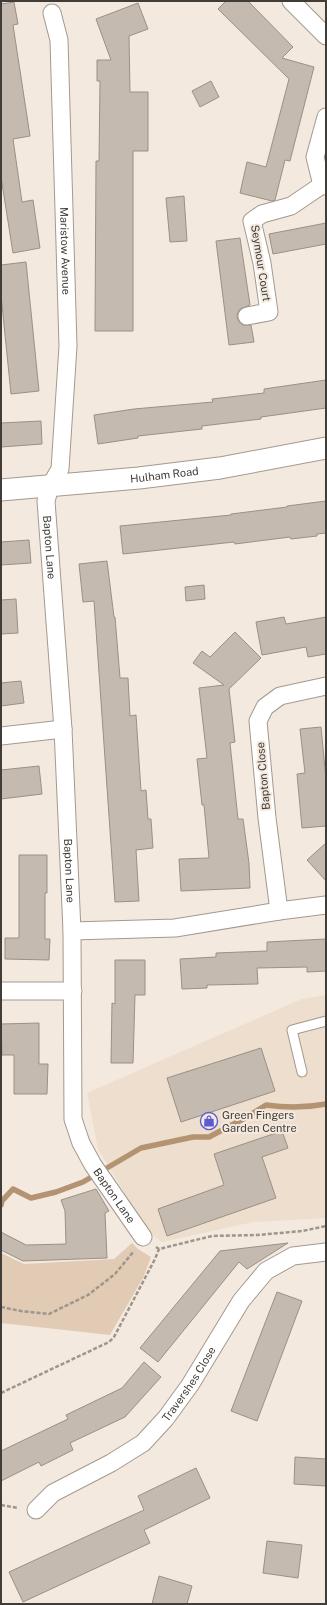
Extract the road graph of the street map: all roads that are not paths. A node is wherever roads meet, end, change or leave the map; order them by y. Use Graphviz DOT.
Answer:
graph roads {
  1 [pos="291,1"];
  2 [pos="52,14"];
  3 [pos="326,36"];
  4 [pos="326,117"];
  5 [pos="324,186"];
  6 [pos="247,316"];
  7 [pos="326,448"];
  8 [pos="50,486"];
  9 [pos="1,490"];
  10 [pos="326,686"];
  11 [pos="63,729"];
  12 [pos="1,736"];
  13 [pos="326,905"];
  14 [pos="279,911"];
  15 [pos="72,931"];
  16 [pos="1,991"];
  17 [pos="73,991"];
  18 [pos="326,1021"];
  19 [pos="302,1072"];
  20 [pos="143,1237"];
  21 [pos="326,1252"];
  22 [pos="36,1510"];
  1 -- 3 [label="street"];
  2 -- 8 [label="street, Maristow Avenue"];
  4 -- 5 [label="street"];
  5 -- 6 [label="street, Seymour Court"];
  7 -- 8 [label="street, Hulham Road"];
  8 -- 9 [label="street, Hulham Road"];
  8 -- 11 [label="street, Bapton Lane"];
  10 -- 14 [label="street, Bapton Close"];
  11 -- 12 [label="street"];
  11 -- 15 [label="street, Bapton Lane"];
  13 -- 14 [label="street"];
  14 -- 15 [label="street"];
  15 -- 17 [label="street, Bapton Lane"];
  16 -- 17 [label="street"];
  17 -- 20 [label="street, Bapton Lane"];
  18 -- 19 [label="lane"];
  21 -- 22 [label="street, Travershes Close"];
}
